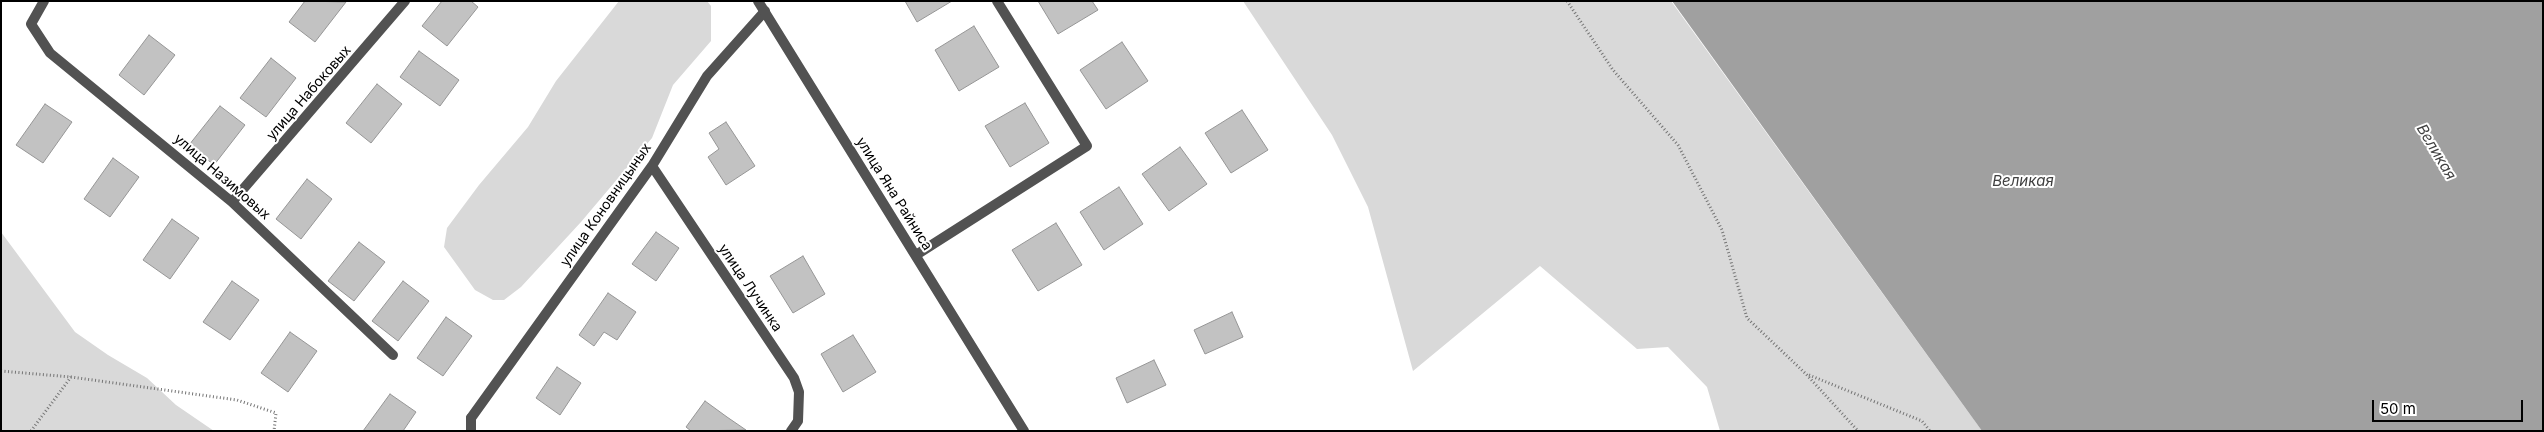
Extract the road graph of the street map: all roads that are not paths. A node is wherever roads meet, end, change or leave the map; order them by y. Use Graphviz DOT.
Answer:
graph roads {
  1 [pos="44,1"];
  2 [pos="405,1"];
  3 [pos="758,1"];
  4 [pos="997,1"];
  5 [pos="766,12"];
  6 [pos="652,166"];
  7 [pos="232,202"];
  8 [pos="916,255"];
  9 [pos="393,354"];
  10 [pos="471,431"];
  11 [pos="790,431"];
  12 [pos="1024,431"];
  1 -- 7 [label="street, улица Назимовых"];
  2 -- 7 [label="street, улица Набоковых"];
  3 -- 5 [label="street, улица Яна Райниса"];
  4 -- 8 [label="street"];
  5 -- 6 [label="street, улица Коновницыных"];
  5 -- 8 [label="street, улица Яна Райниса"];
  6 -- 10 [label="street, улица Коновницыных"];
  6 -- 11 [label="street, улица Лучинка"];
  7 -- 9 [label="street, улица Назимовых"];
  8 -- 12 [label="street, улица Яна Райниса"];
}
